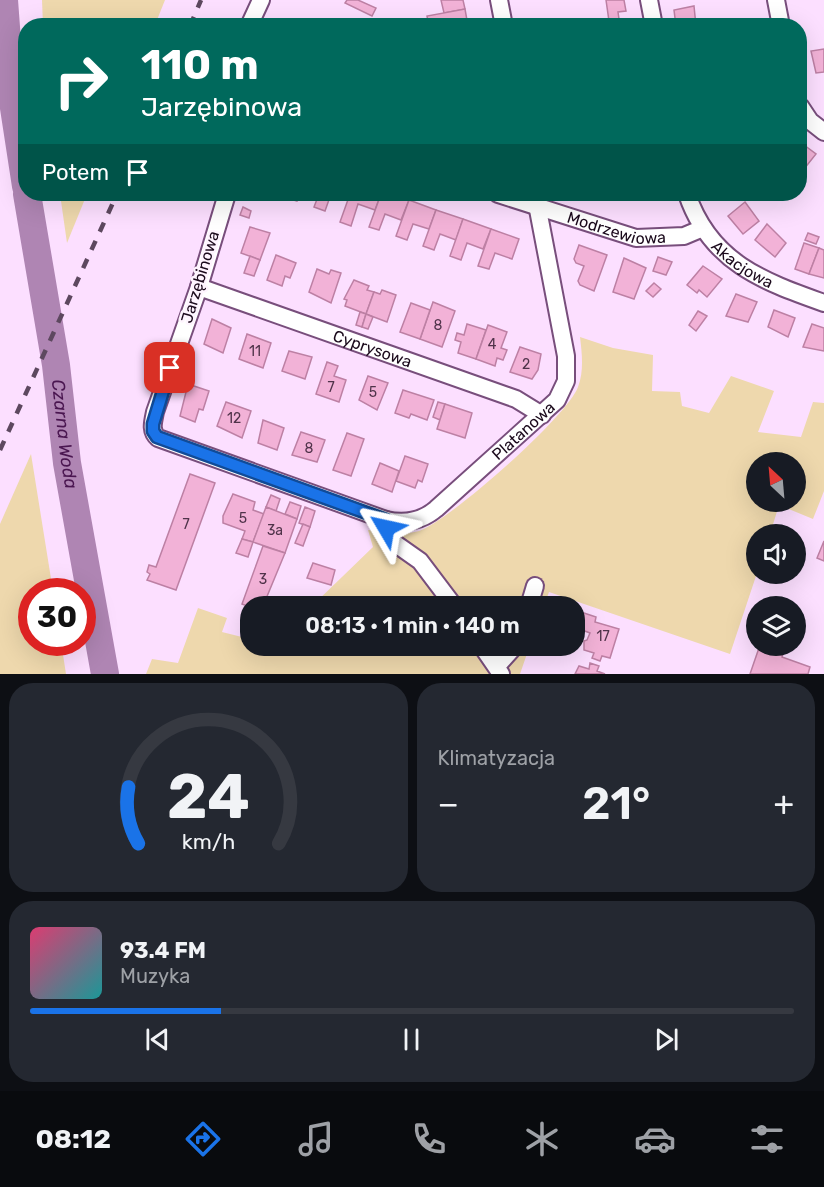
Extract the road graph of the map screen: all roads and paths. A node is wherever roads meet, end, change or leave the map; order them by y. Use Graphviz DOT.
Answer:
graph roads {
  1 [pos="261,0"];
  2 [pos="499,0"];
  3 [pos="649,0"];
  4 [pos="776,0"];
  5 [pos="253,18"];
  6 [pos="502,18"];
  7 [pos="652,18"];
  8 [pos="779,18"];
  9 [pos="807,116"];
  10 [pos="824,132"];
  11 [pos="225,201"];
  12 [pos="536,201"];
  13 [pos="690,201"];
  14 [pos="703,228"];
  15 [pos="199,287"];
  16 [pos="824,303"];
  17 [pos="542,415"];
  18 [pos="386,520"];
  19 [pos="535,586"];
  20 [pos="446,596"];
  21 [pos="532,596"];
  22 [pos="489,656"];
  23 [pos="509,656"];
  24 [pos="499,670"];
  1 -- 5 [label="street"];
  2 -- 6 [label="street"];
  3 -- 7 [label="street"];
  4 -- 8 [label="street"];
  9 -- 10 [label="street"];
  11 -- 15 [label="street, Jarzębinowa"];
  12 -- 14 [label="street, Modrzewiowa"];
  12 -- 17 [label="street, Platanowa"];
  13 -- 14 [label="street, Akacjowa"];
  14 -- 16 [label="street, Akacjowa"];
  15 -- 17 [label="street, Cyprysowa"];
  15 -- 18 [label="street, Jarzębinowa"];
  17 -- 18 [label="street, Platanowa"];
  18 -- 20 [label="street"];
  19 -- 21 [label="street"];
  22 -- 24 [label="street"];
  23 -- 24 [label="street"];
}
